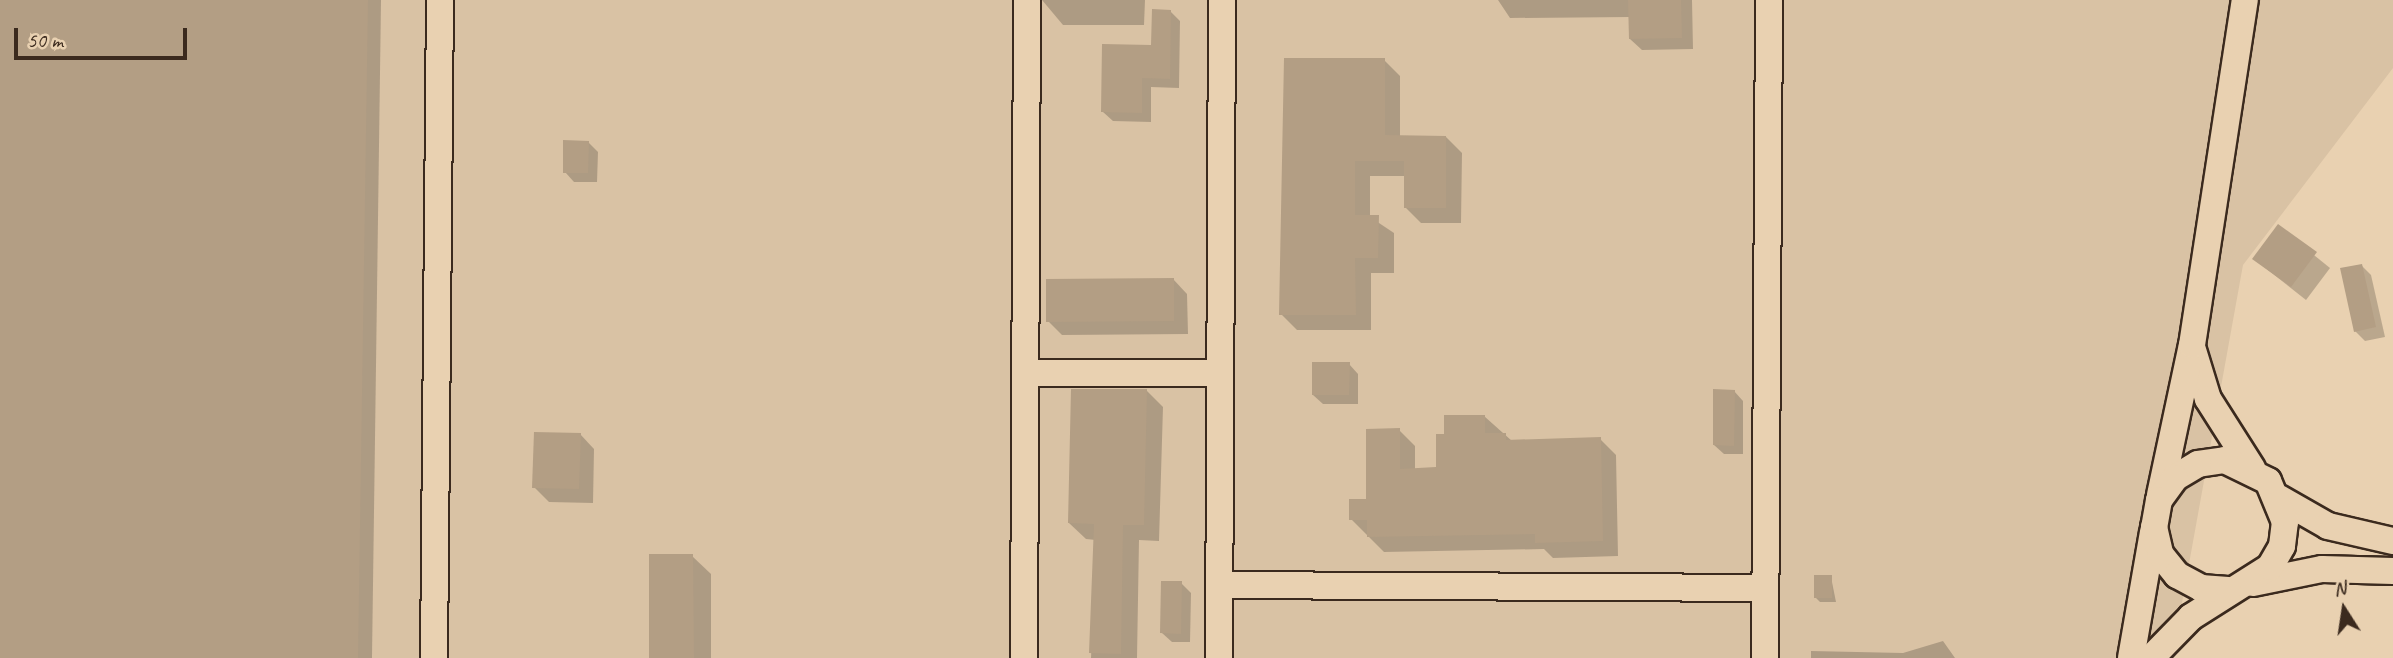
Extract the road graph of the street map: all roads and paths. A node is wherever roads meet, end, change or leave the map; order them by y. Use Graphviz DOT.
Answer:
graph roads {
  1 [pos="440,0"];
  2 [pos="1027,0"];
  3 [pos="1222,0"];
  4 [pos="1769,0"];
  5 [pos="2245,0"];
  6 [pos="2192,345"];
  7 [pos="1026,373"];
  8 [pos="1219,373"];
  9 [pos="2252,468"];
  10 [pos="2279,498"];
  11 [pos="2159,500"];
  12 [pos="2154,527"];
  13 [pos="2393,541"];
  14 [pos="2393,571"];
  15 [pos="1219,585"];
  16 [pos="2240,587"];
  17 [pos="1765,589"];
  18 [pos="434,658"];
  19 [pos="1024,658"];
  20 [pos="1219,658"];
  21 [pos="1765,658"];
  22 [pos="2131,658"];
  23 [pos="2151,658"];
  1 -- 18 [label="lane"];
  2 -- 7 [label="lane"];
  3 -- 8 [label="lane"];
  4 -- 17 [label="lane"];
  5 -- 6 [label="lane"];
  6 -- 9 [label="lane"];
  6 -- 11 [label="lane"];
  7 -- 8 [label="lane"];
  7 -- 19 [label="lane"];
  8 -- 15 [label="lane"];
  9 -- 10 [label="lane"];
  9 -- 11 [label="lane"];
  10 -- 13 [label="lane"];
  10 -- 16 [label="lane"];
  11 -- 12 [label="lane"];
  12 -- 16 [label="lane"];
  12 -- 22 [label="lane"];
  14 -- 16 [label="lane"];
  15 -- 17 [label="lane"];
  15 -- 20 [label="lane"];
  16 -- 23 [label="lane"];
  17 -- 21 [label="lane"];
}
